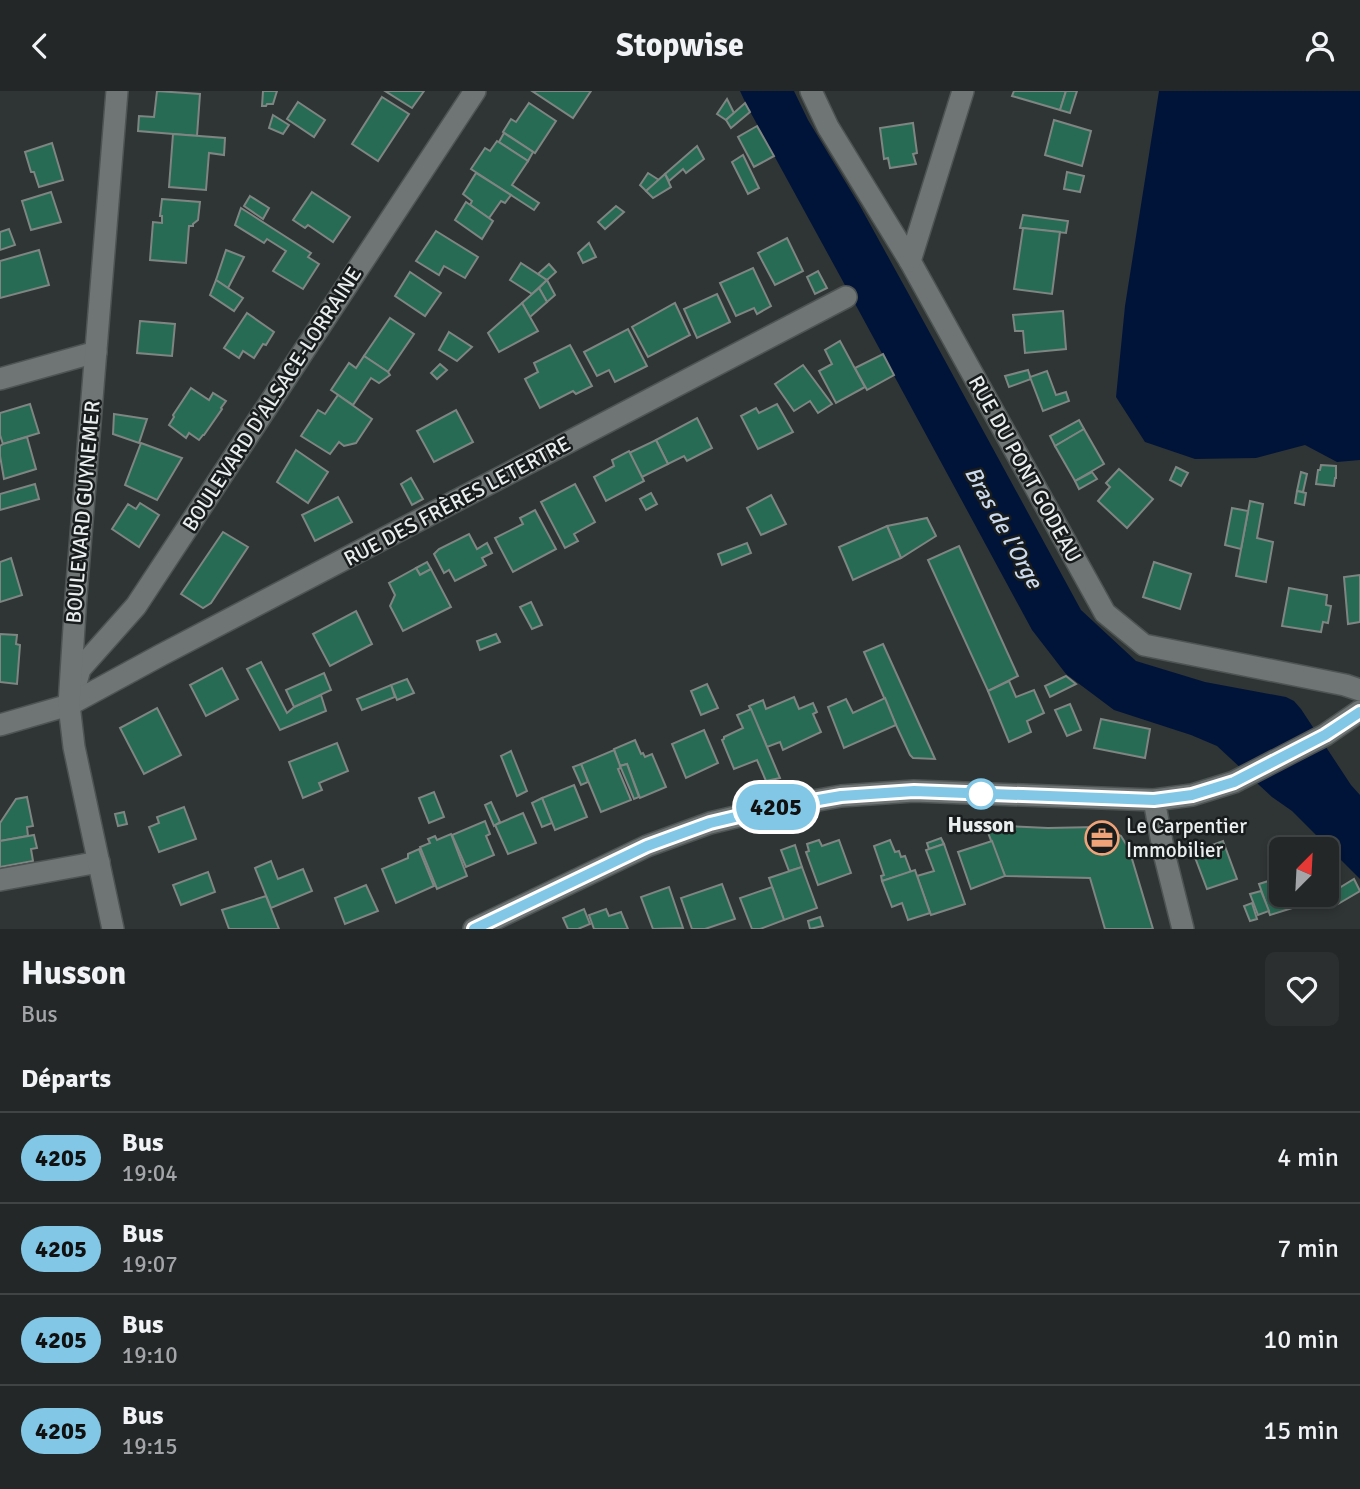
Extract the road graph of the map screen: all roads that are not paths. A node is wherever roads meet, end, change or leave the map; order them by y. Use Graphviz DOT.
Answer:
graph roads {
  1 [pos="117,91"];
  2 [pos="475,91"];
  3 [pos="811,91"];
  4 [pos="963,91"];
  5 [pos="910,261"];
  6 [pos="846,297"];
  7 [pos="96,352"];
  8 [pos="0,379"];
  9 [pos="1360,690"];
  10 [pos="69,705"];
  11 [pos="1360,712"];
  12 [pos="0,725"];
  13 [pos="1154,800"];
  14 [pos="99,862"];
  15 [pos="0,880"];
  16 [pos="113,929"];
  17 [pos="474,929"];
  18 [pos="1183,929"];
  1 -- 7 [label="street, BOULEVARD GUYNEMER"];
  2 -- 10 [label="street, BOULEVARD D'ALSACE-LORRAINE"];
  3 -- 5 [label="street, RUE DU PONT GODEAU"];
  4 -- 5 [label="street"];
  5 -- 9 [label="street, RUE DU PONT GODEAU"];
  6 -- 10 [label="street, RUE DES FRÈRES LETERTRE"];
  7 -- 8 [label="street"];
  7 -- 10 [label="street, BOULEVARD GUYNEMER"];
  10 -- 12 [label="street, RUE DES FRÈRES LETERTRE"];
  10 -- 14 [label="street, BOULEVARD GUYNEMER"];
  11 -- 13 [label="street"];
  13 -- 17 [label="street"];
  13 -- 18 [label="street"];
  14 -- 15 [label="street"];
  14 -- 16 [label="street, BOULEVARD GUYNEMER"];
}
